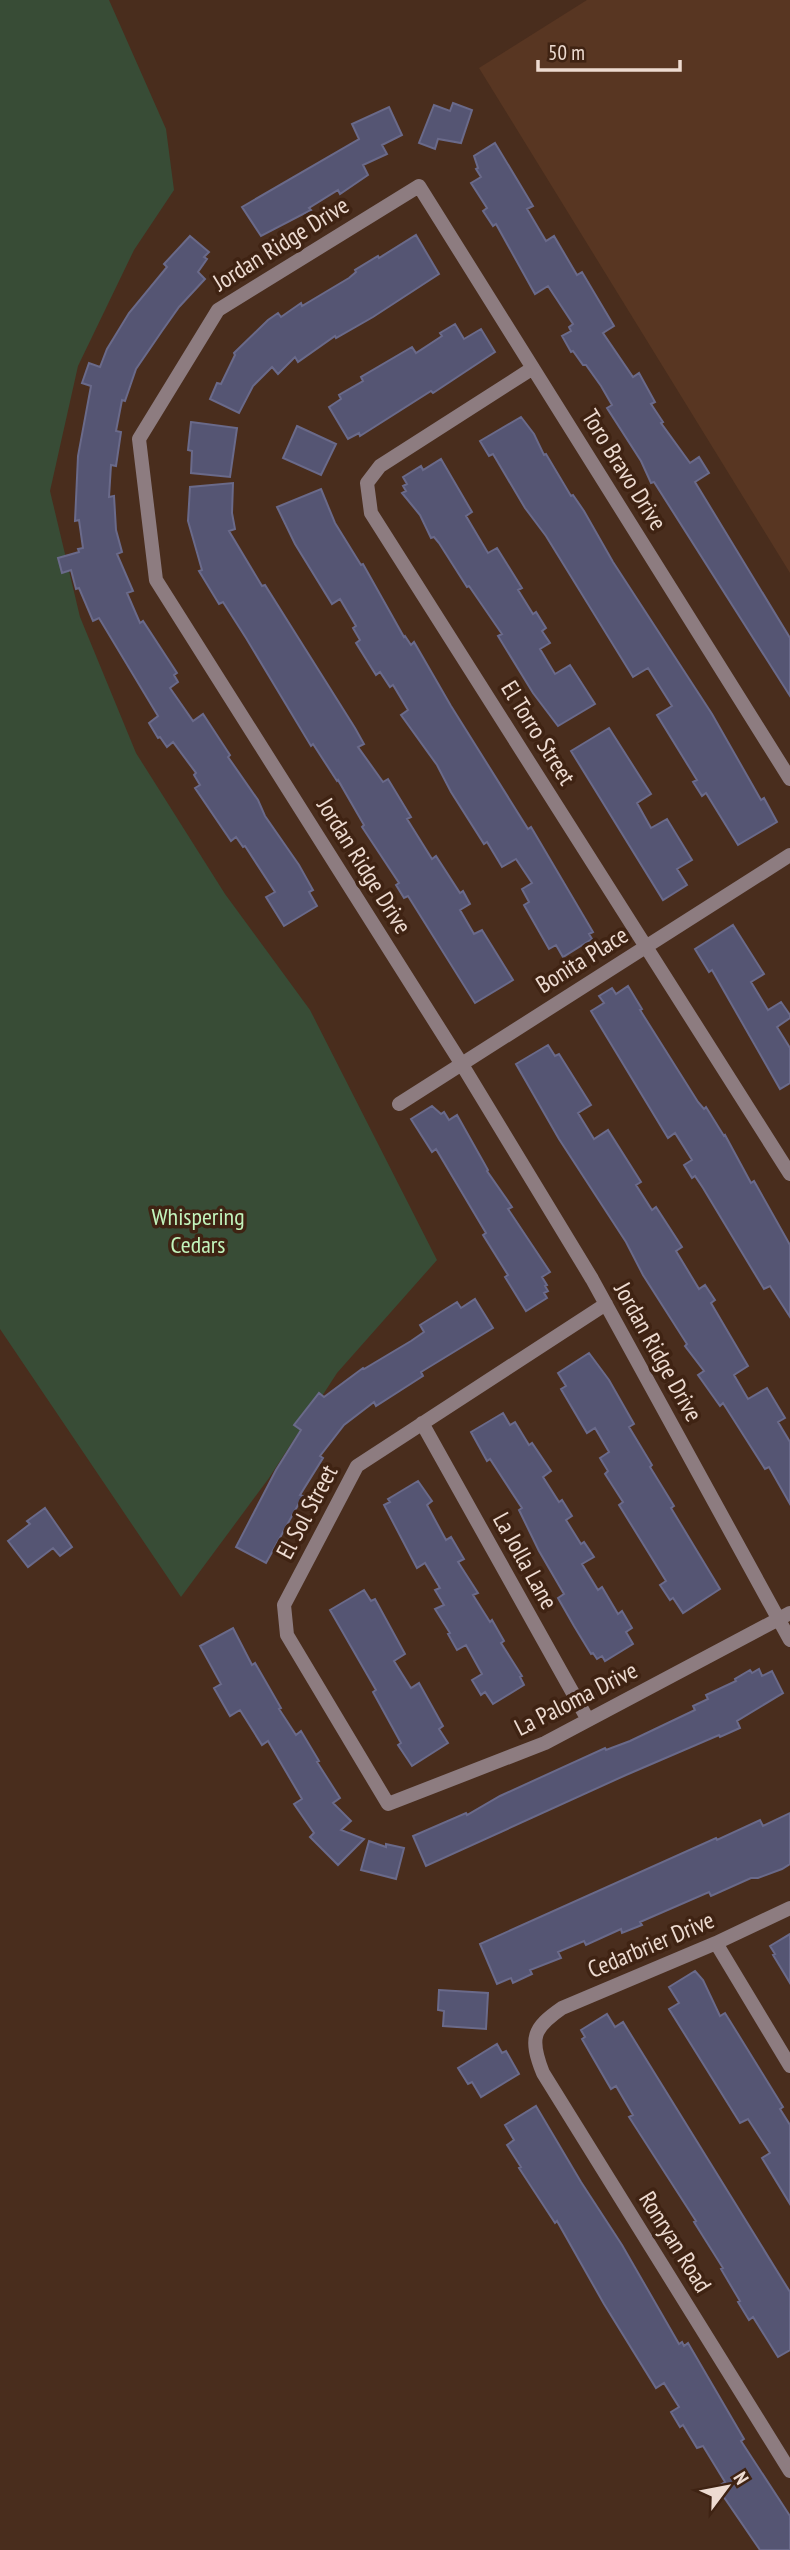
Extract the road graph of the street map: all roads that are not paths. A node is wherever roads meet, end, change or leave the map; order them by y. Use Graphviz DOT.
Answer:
graph roads {
  1 [pos="419,186"];
  2 [pos="533,368"];
  3 [pos="790,779"];
  4 [pos="790,855"];
  5 [pos="647,947"];
  6 [pos="461,1063"];
  7 [pos="399,1104"];
  8 [pos="790,1174"];
  9 [pos="606,1304"];
  10 [pos="422,1423"];
  11 [pos="784,1616"];
  12 [pos="790,1640"];
  13 [pos="588,1720"];
  14 [pos="388,1804"];
  15 [pos="790,1908"];
  16 [pos="716,1943"];
  17 [pos="536,2032"];
  18 [pos="790,2066"];
  19 [pos="790,2471"];
  1 -- 2 [label="street, Toro Bravo Drive"];
  1 -- 6 [label="street, Jordan Ridge Drive"];
  2 -- 3 [label="street, Toro Bravo Drive"];
  2 -- 5 [label="street, El Torro Street"];
  4 -- 5 [label="street, Bonita Place"];
  5 -- 6 [label="street, Bonita Place"];
  5 -- 8 [label="street, El Torro Street"];
  6 -- 7 [label="street, Bonita Place"];
  6 -- 9 [label="street, Jordan Ridge Drive"];
  9 -- 10 [label="street, El Sol Street"];
  9 -- 11 [label="street, Jordan Ridge Drive"];
  10 -- 13 [label="street, La Jolla Lane"];
  10 -- 14 [label="street, El Sol Street"];
  11 -- 12 [label="street, Jordan Ridge Drive"];
  11 -- 13 [label="street, La Paloma Drive"];
  13 -- 14 [label="street, La Paloma Drive"];
  15 -- 16 [label="street, Cedarbrier Drive"];
  16 -- 17 [label="street, Cedarbrier Drive"];
  16 -- 18 [label="street"];
  17 -- 19 [label="street, Ronryan Road"];
}
